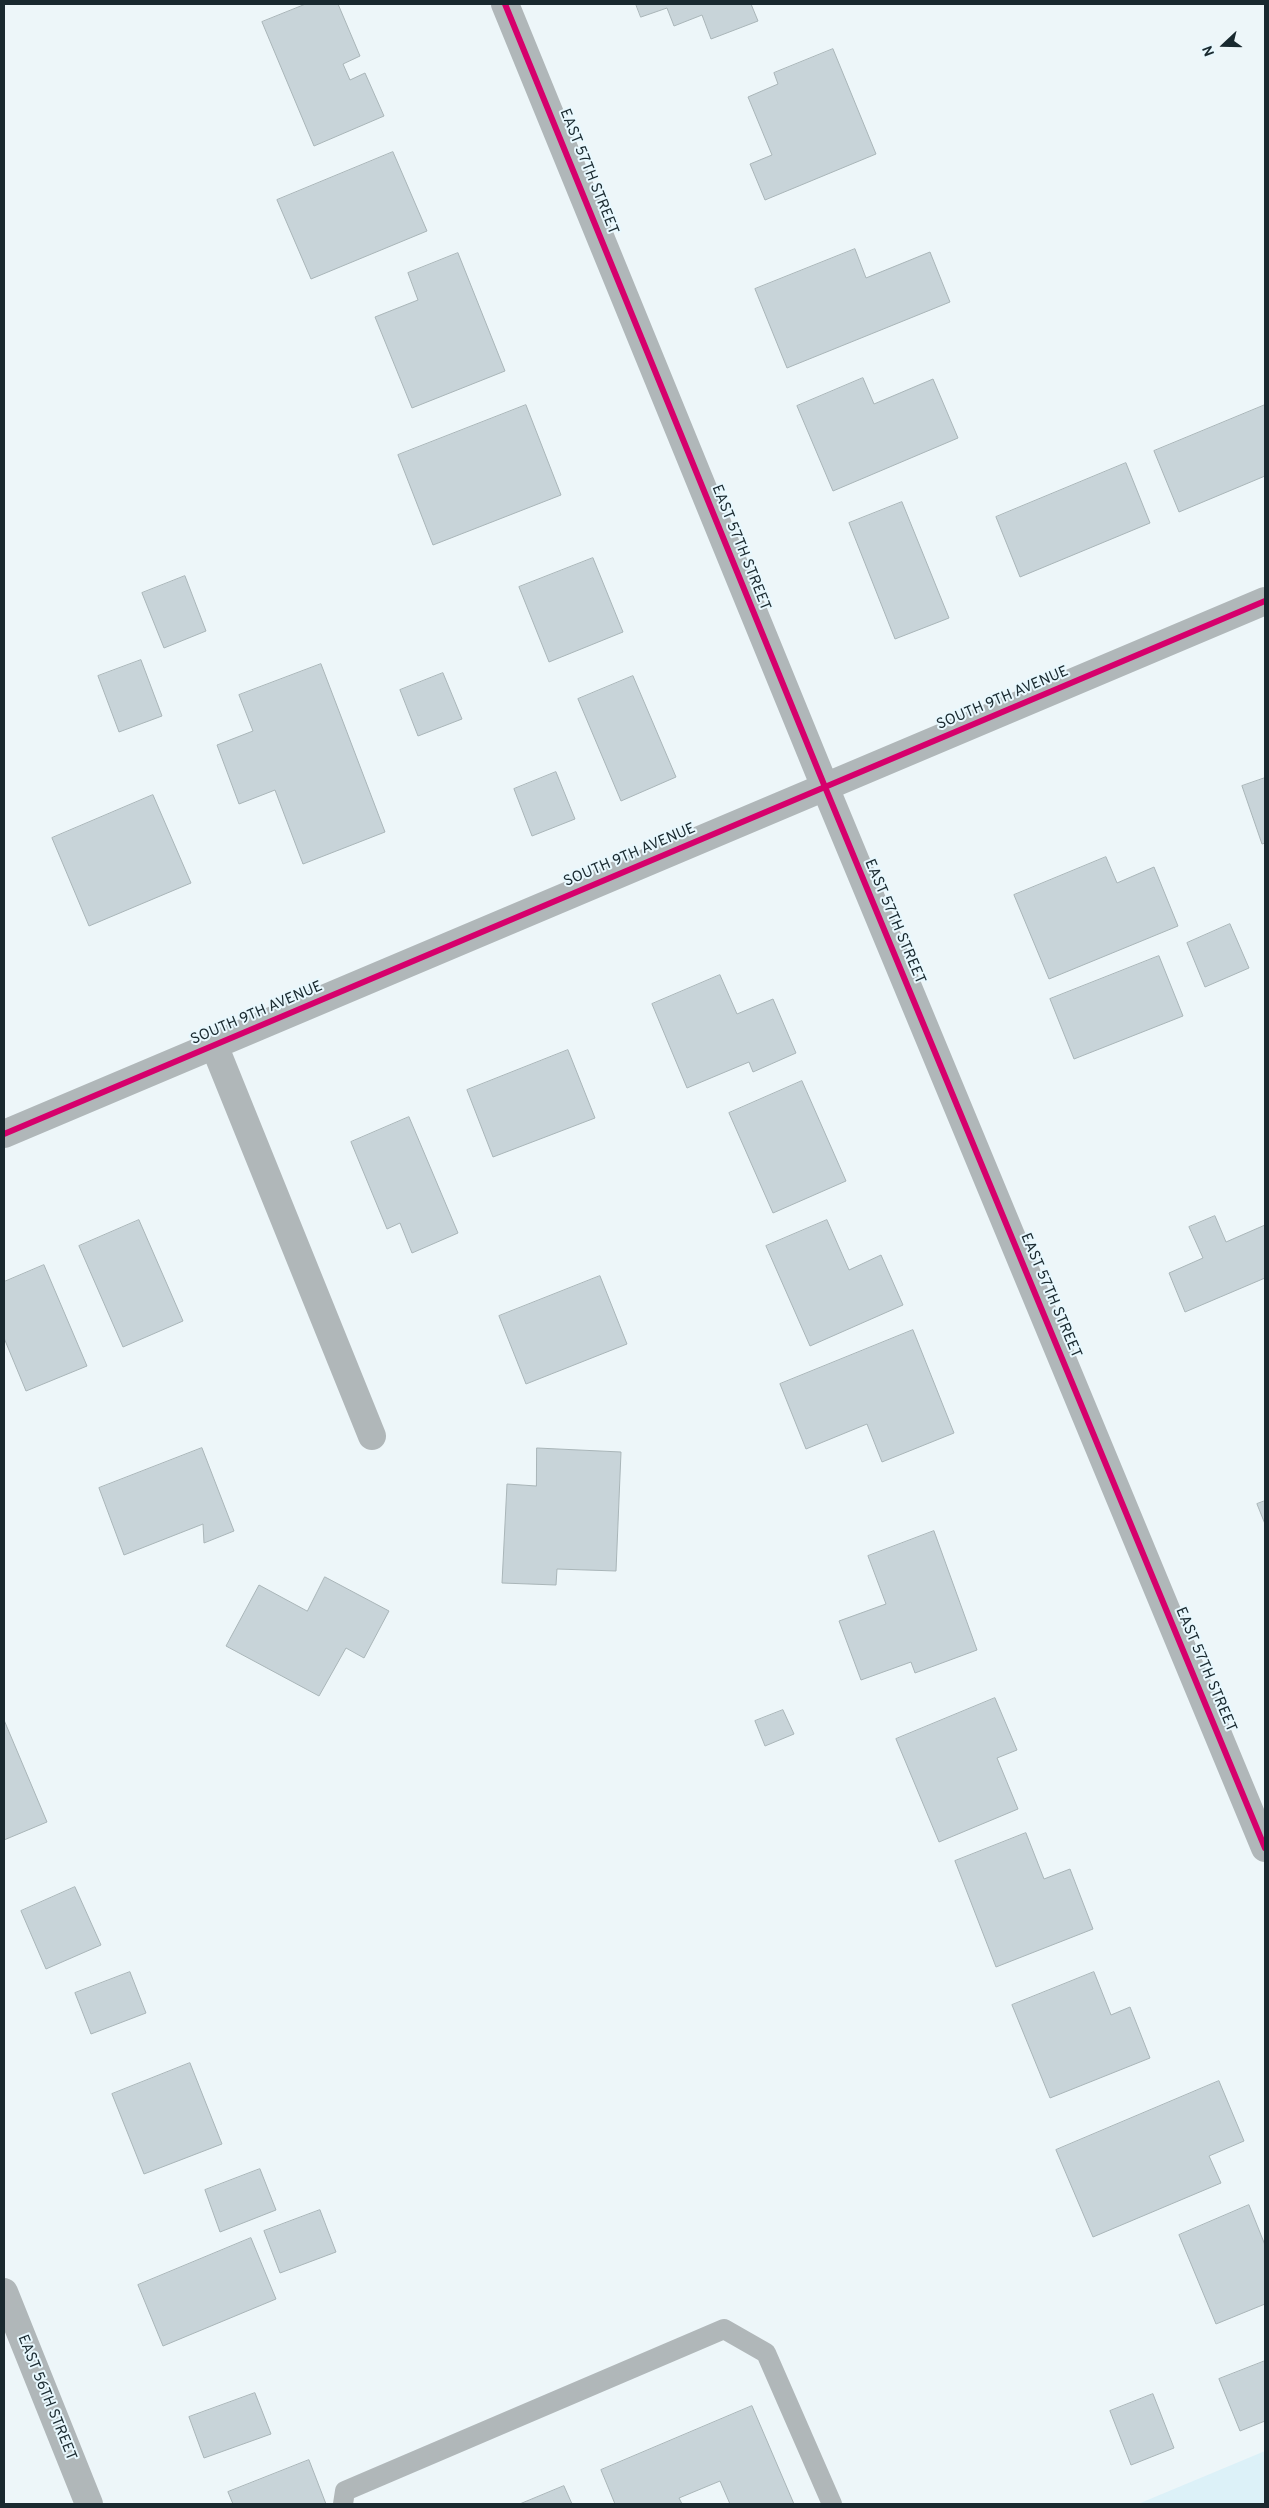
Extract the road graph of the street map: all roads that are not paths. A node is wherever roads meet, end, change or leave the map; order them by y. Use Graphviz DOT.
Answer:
graph roads {
  1 [pos="505,4"];
  2 [pos="1265,601"];
  3 [pos="825,787"];
  4 [pos="214,1045"];
  5 [pos="4,1134"];
  6 [pos="372,1436"];
  7 [pos="1265,1848"];
  8 [pos="4,2292"];
  9 [pos="347,2500"];
  10 [pos="89,2504"];
  11 [pos="832,2504"];
  1 -- 3 [label="street, EAST 57TH STREET"];
  2 -- 3 [label="street, SOUTH 9TH AVENUE"];
  3 -- 4 [label="street, SOUTH 9TH AVENUE"];
  3 -- 7 [label="street, EAST 57TH STREET"];
  4 -- 5 [label="street, SOUTH 9TH AVENUE"];
  4 -- 6 [label="street"];
  8 -- 10 [label="street, EAST 56TH STREET"];
  9 -- 11 [label="lane"];
}
